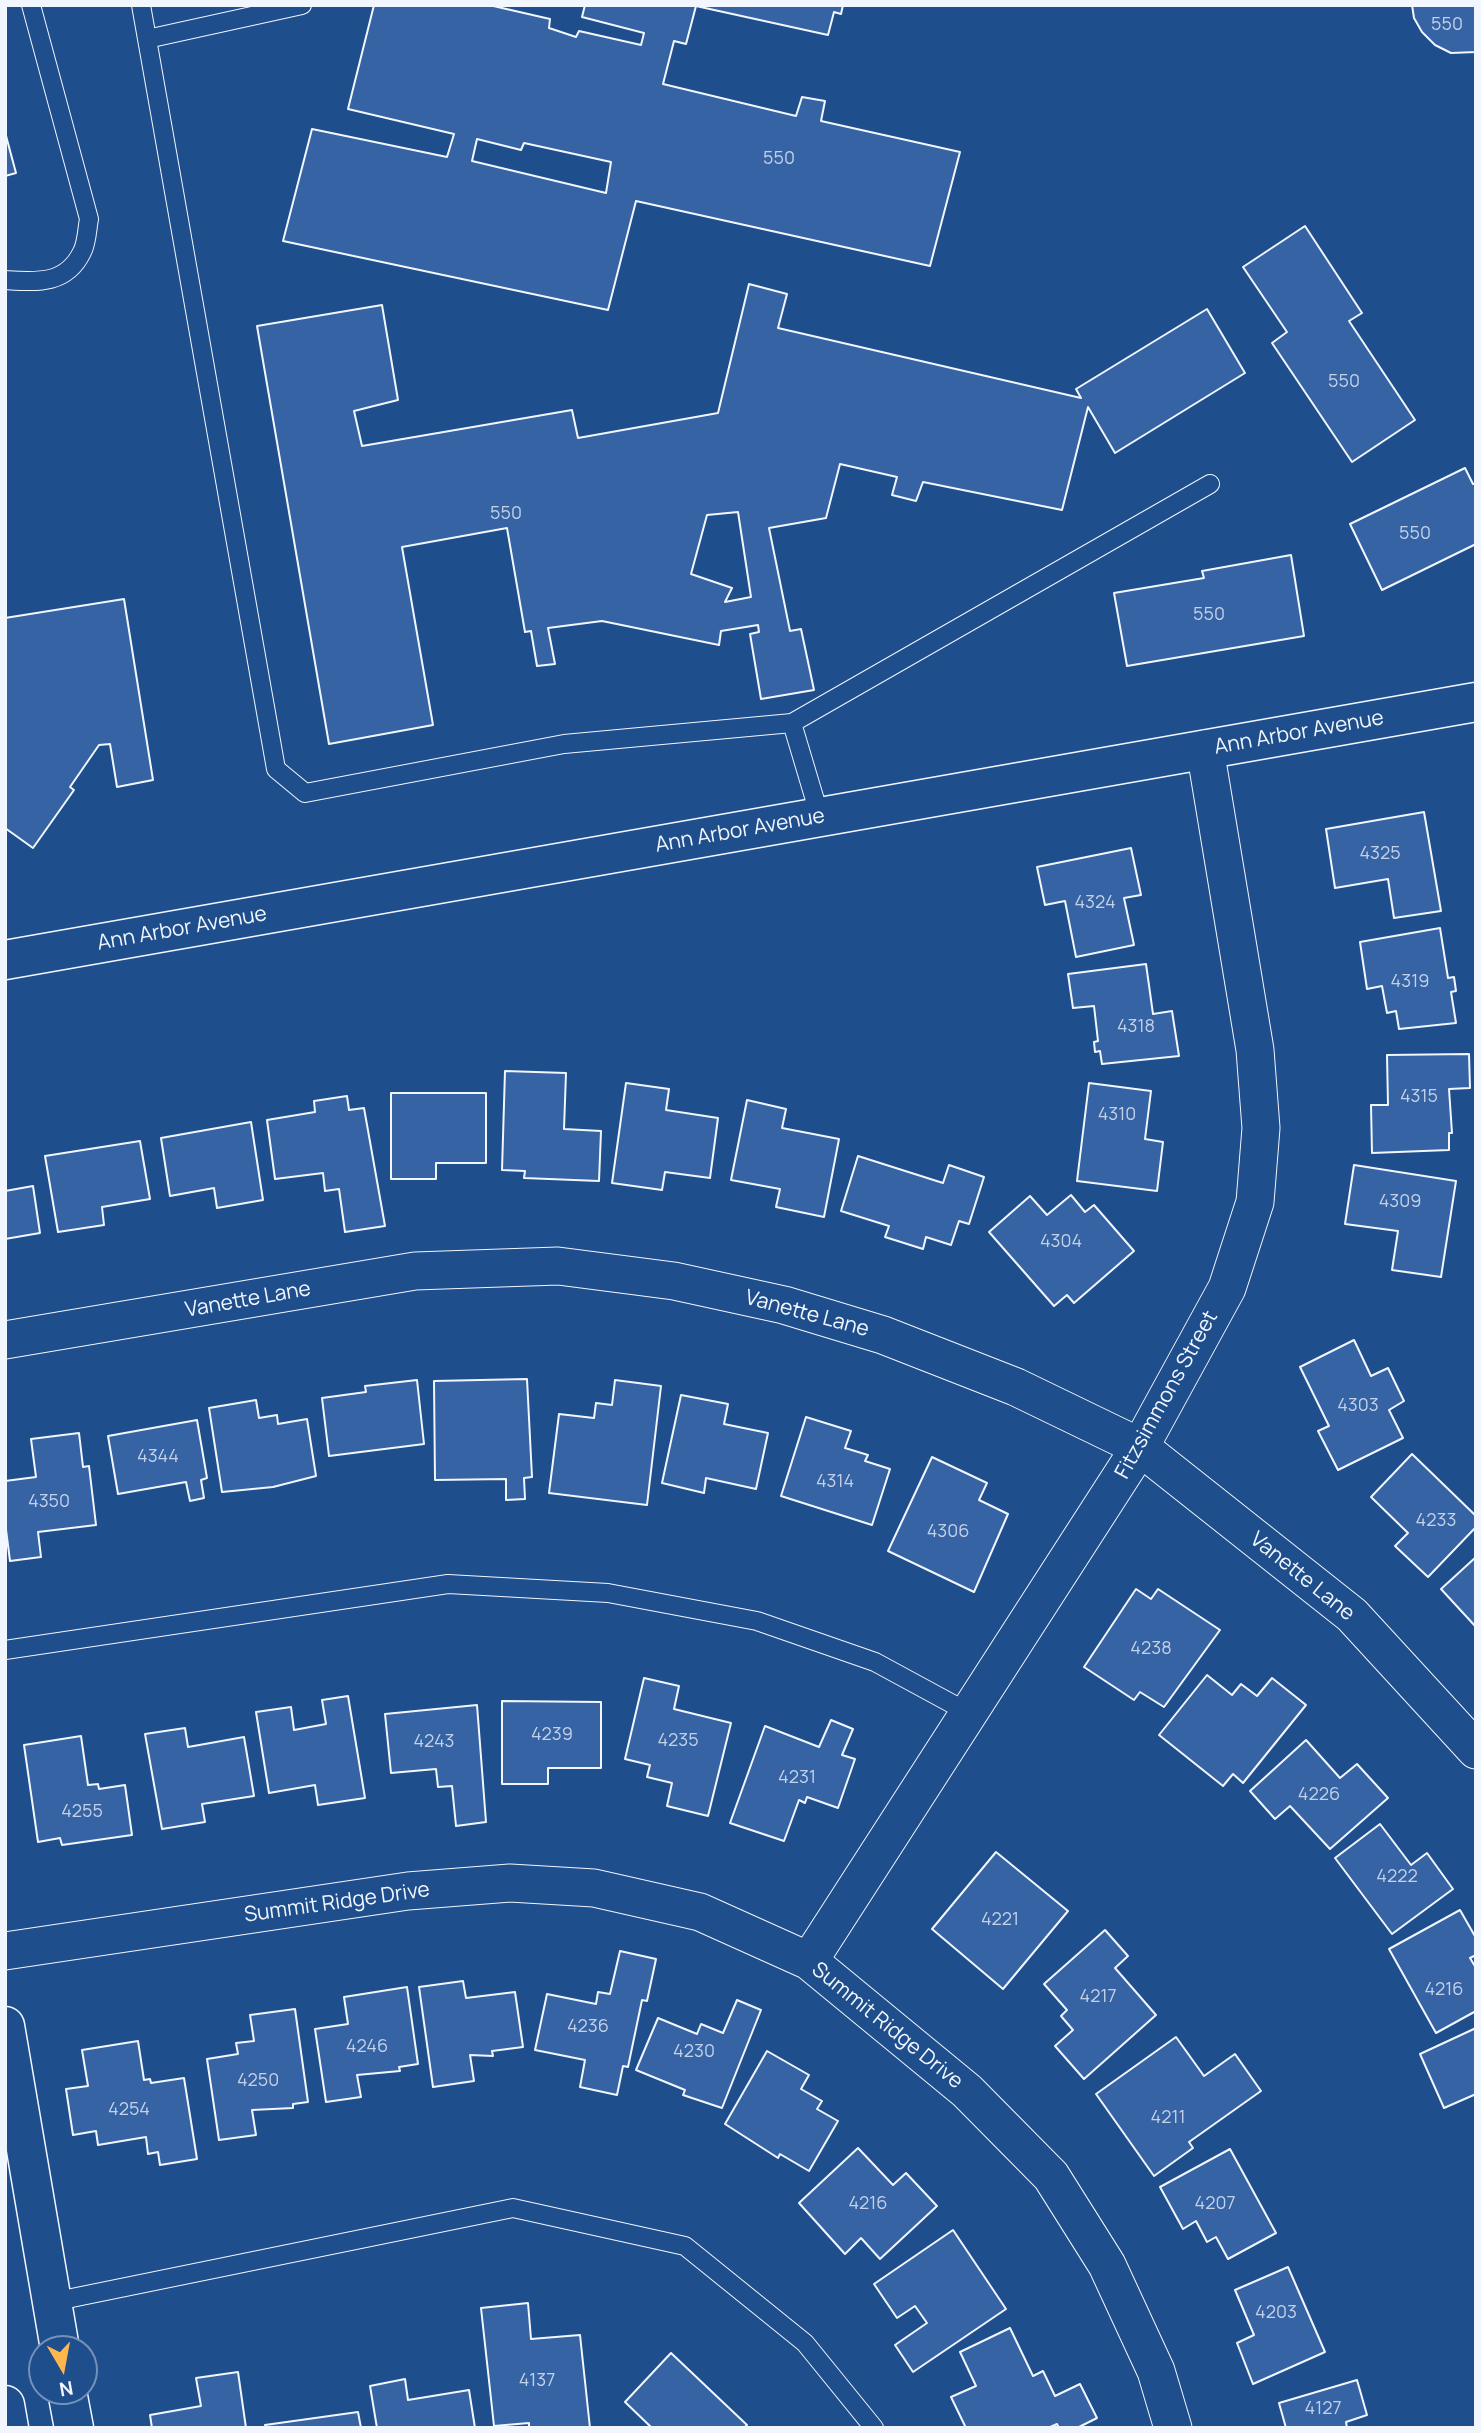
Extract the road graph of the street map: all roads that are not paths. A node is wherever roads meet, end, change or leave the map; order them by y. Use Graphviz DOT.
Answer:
graph roads {
  1 [pos="31,5"];
  2 [pos="141,5"];
  3 [pos="302,5"];
  4 [pos="147,39"];
  5 [pos="5,280"];
  6 [pos="1210,484"];
  7 [pos="1476,702"];
  8 [pos="792,723"];
  9 [pos="1205,749"];
  10 [pos="820,817"];
  11 [pos="5,960"];
  12 [pos="5,1340"];
  13 [pos="1140,1447"];
  14 [pos="5,1650"];
  15 [pos="969,1713"];
  16 [pos="1476,1750"];
  17 [pos="5,1951"];
  18 [pos="810,1961"];
  19 [pos="5,2026"];
  20 [pos="52,2302"];
  21 [pos="58,2335"];
  22 [pos="5,2405"];
  23 [pos="70,2405"];
  24 [pos="9,2428"];
  25 [pos="74,2428"];
  26 [pos="874,2428"];
  27 [pos="1173,2428"];
  1 -- 5 [label="lane"];
  2 -- 4 [label="lane"];
  3 -- 4 [label="lane"];
  4 -- 8 [label="lane"];
  6 -- 8 [label="lane"];
  7 -- 9 [label="street, Ann Arbor Avenue"];
  8 -- 10 [label="lane"];
  9 -- 10 [label="street, Ann Arbor Avenue"];
  9 -- 13 [label="street, Fitzsimmons Street"];
  10 -- 11 [label="street, Ann Arbor Avenue"];
  12 -- 13 [label="street, Vanette Lane"];
  13 -- 15 [label="street, Fitzsimmons Street"];
  13 -- 16 [label="street, Vanette Lane"];
  14 -- 15 [label="lane"];
  15 -- 18 [label="street, Fitzsimmons Street"];
  17 -- 18 [label="street, Summit Ridge Drive"];
  18 -- 27 [label="street, Summit Ridge Drive"];
  19 -- 20 [label="street"];
  20 -- 21 [label="street"];
  20 -- 26 [label="lane"];
  22 -- 24 [label="street"];
  23 -- 25 [label="street"];
}
